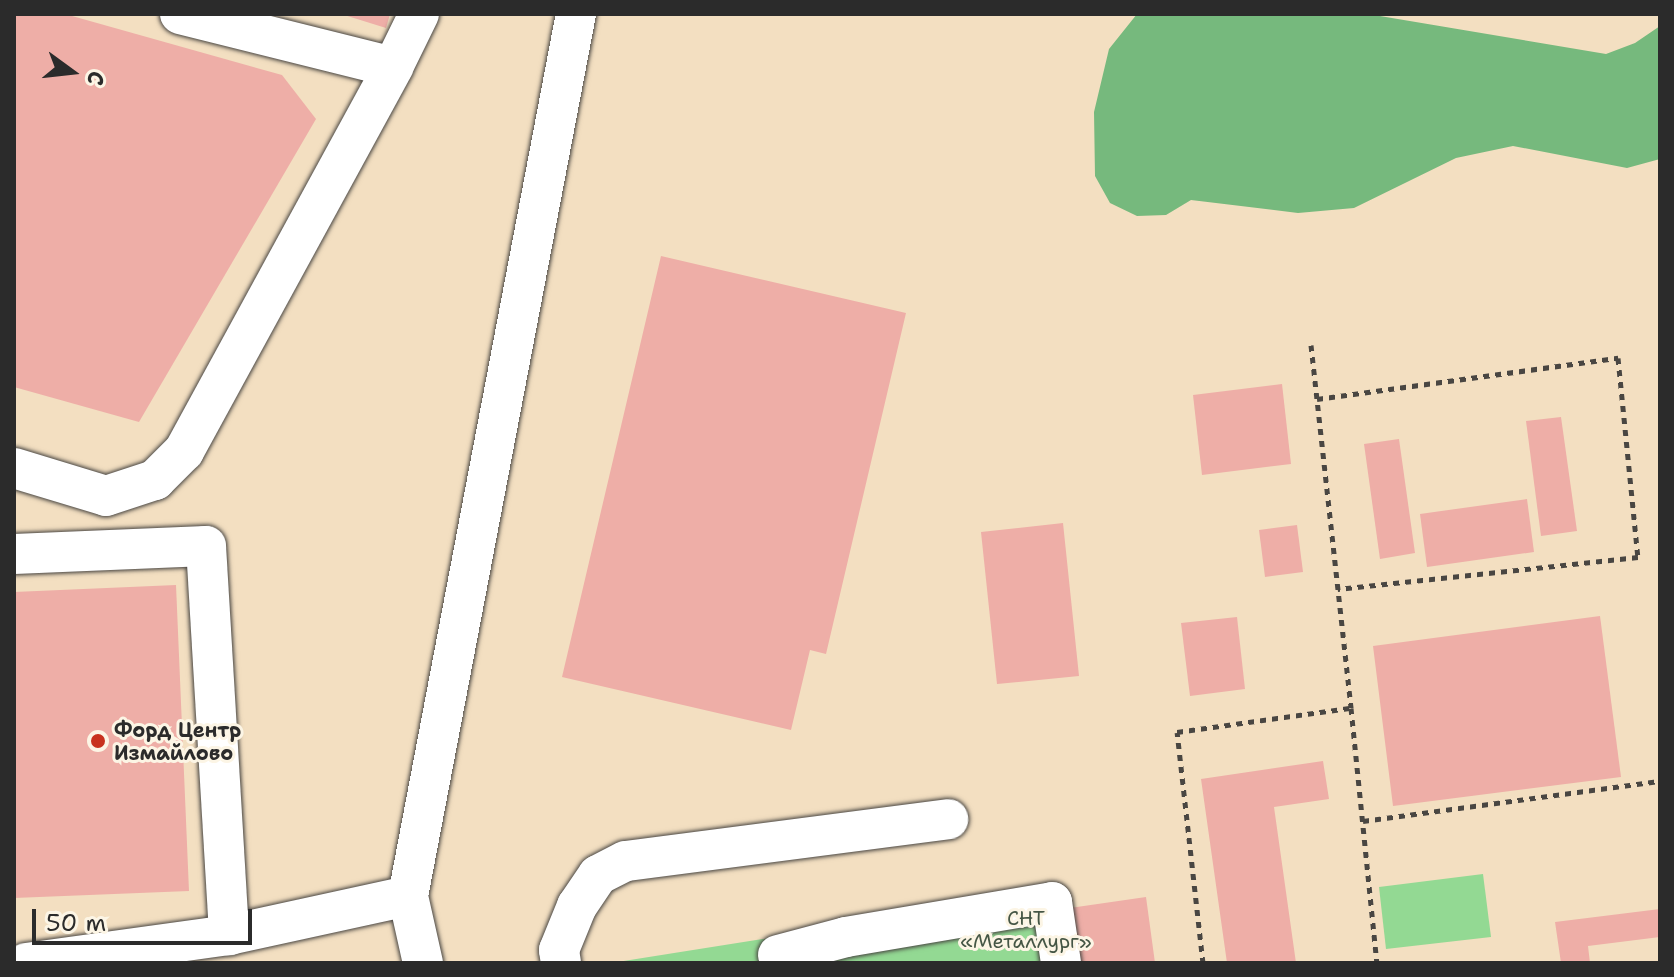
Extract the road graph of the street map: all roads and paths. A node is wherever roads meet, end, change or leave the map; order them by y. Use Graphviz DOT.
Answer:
graph roads {
  1 [pos="180,14"];
  2 [pos="419,14"];
  3 [pos="576,14"];
  4 [pos="393,67"];
  5 [pos="1311,345"];
  6 [pos="1317,399"];
  7 [pos="14,468"];
  8 [pos="14,554"];
  9 [pos="1338,589"];
  10 [pos="1351,708"];
  11 [pos="1657,781"];
  12 [pos="948,819"];
  13 [pos="1363,821"];
  14 [pos="408,896"];
  15 [pos="229,935"];
  16 [pos="848,950"];
  17 [pos="778,955"];
  18 [pos="26,963"];
  19 [pos="423,963"];
  20 [pos="561,963"];
  21 [pos="1061,963"];
  22 [pos="1203,963"];
  23 [pos="1377,963"];
  1 -- 4 [label="lane"];
  2 -- 4 [label="lane"];
  3 -- 14 [label="lane"];
  4 -- 7 [label="lane"];
  5 -- 6 [label="path"];
  6 -- 9 [label="path"];
  6 -- 9 [label="path"];
  8 -- 15 [label="lane"];
  9 -- 10 [label="path"];
  10 -- 13 [label="path"];
  10 -- 22 [label="path"];
  11 -- 13 [label="path"];
  12 -- 20 [label="lane"];
  13 -- 23 [label="path"];
  14 -- 15 [label="lane"];
  14 -- 19 [label="lane"];
  15 -- 18 [label="lane"];
  16 -- 17 [label="lane"];
  16 -- 21 [label="lane"];
}
